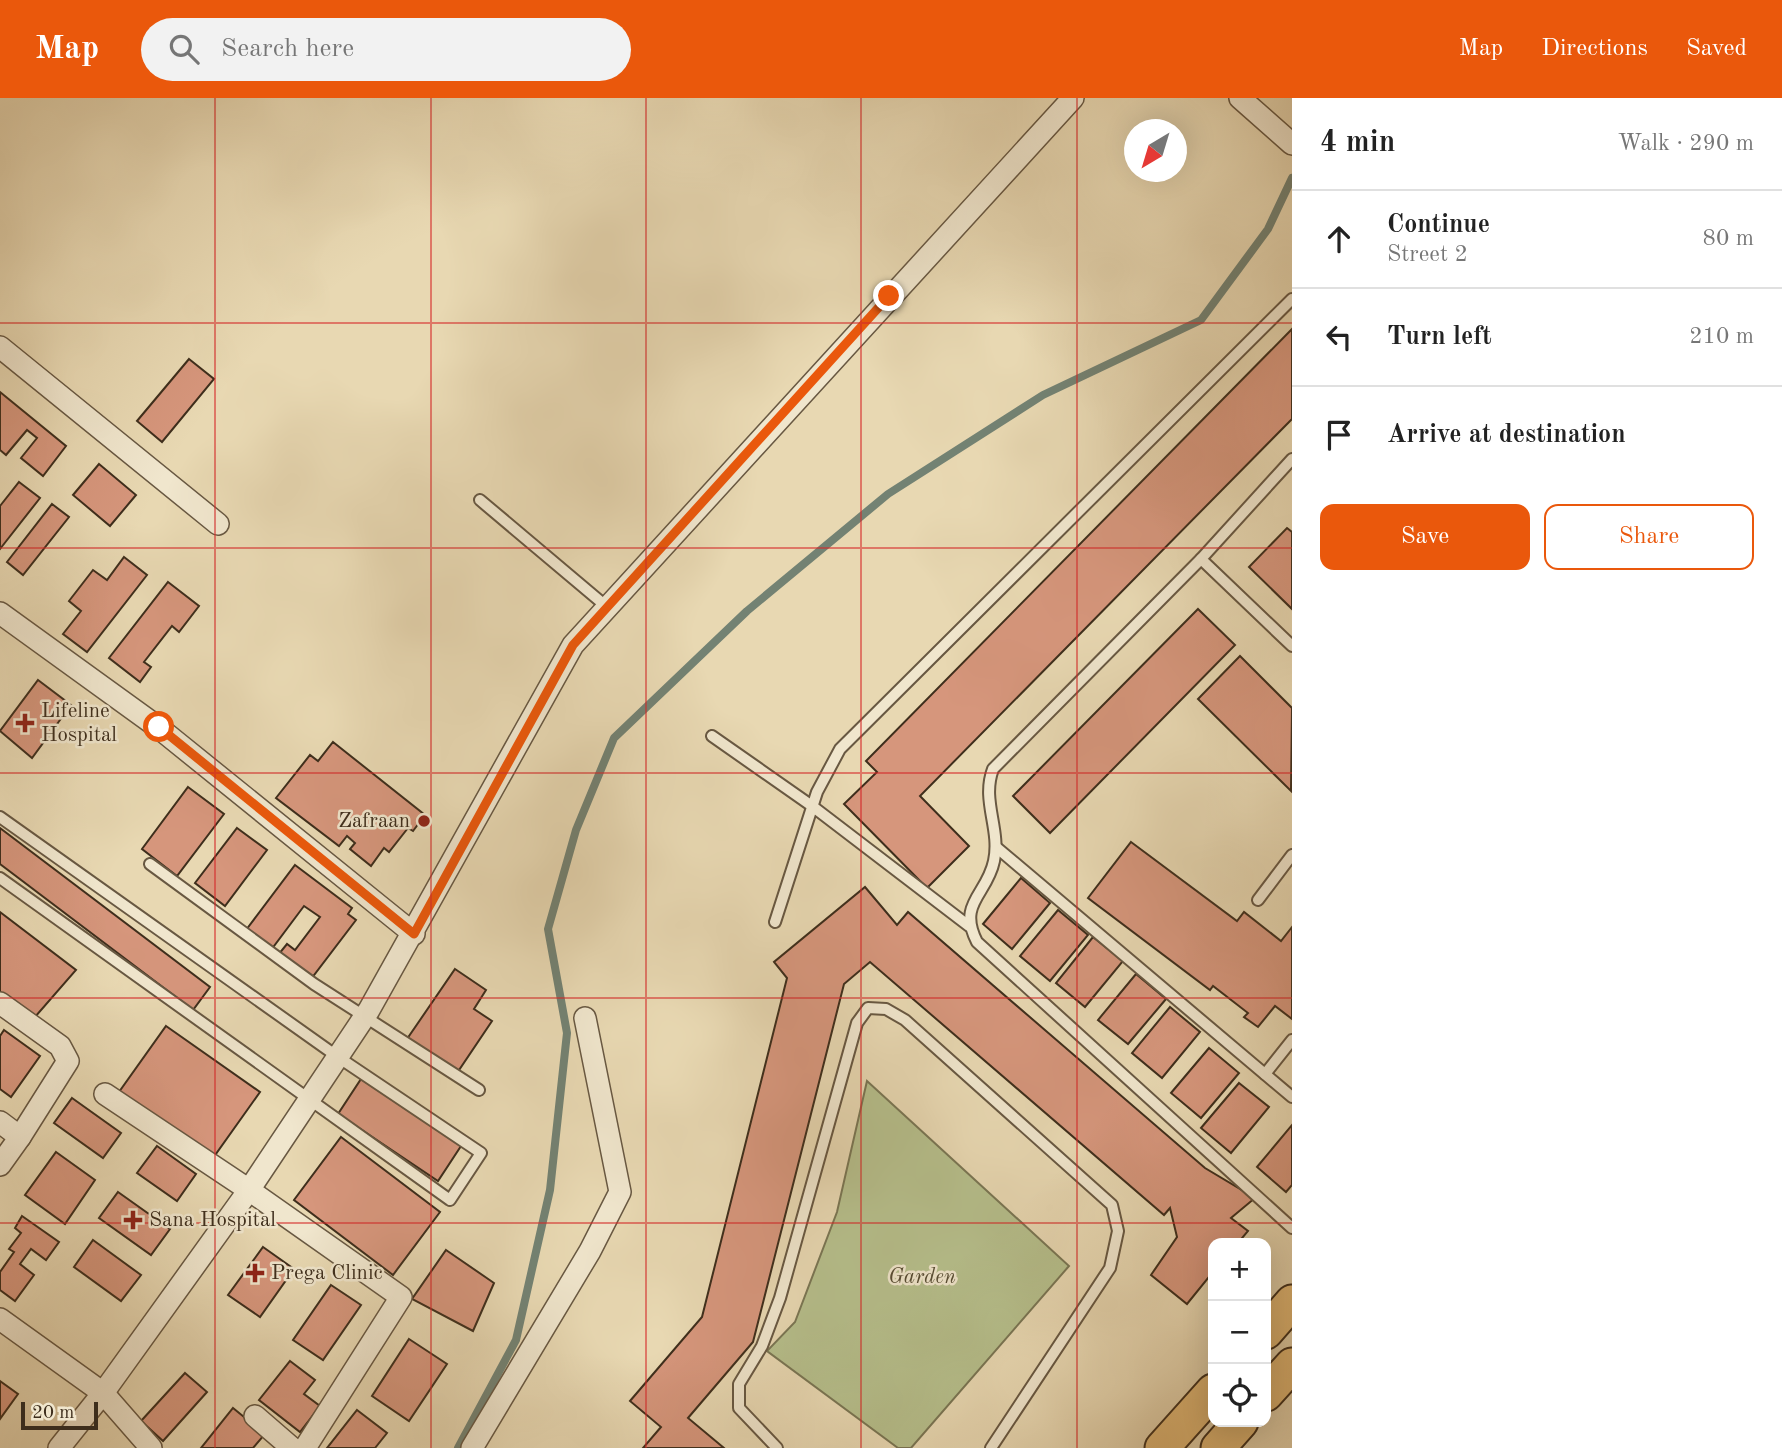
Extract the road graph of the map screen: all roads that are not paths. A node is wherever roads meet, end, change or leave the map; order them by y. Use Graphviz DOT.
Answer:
graph roads {
  1 [pos="1073,98"];
  2 [pos="1240,98"];
  3 [pos="1292,145"];
  4 [pos="1292,299"];
  5 [pos="0,346"];
  6 [pos="1292,459"];
  7 [pos="480,500"];
  8 [pos="218,524"];
  9 [pos="1201,559"];
  10 [pos="607,607"];
  11 [pos="0,614"];
  12 [pos="1292,646"];
  13 [pos="712,736"];
  14 [pos="812,806"];
  15 [pos="0,817"];
  16 [pos="996,846"];
  17 [pos="1292,855"];
  18 [pos="150,864"];
  19 [pos="0,878"];
  20 [pos="1258,900"];
  21 [pos="775,922"];
  22 [pos="968,926"];
  23 [pos="414,934"];
  24 [pos="0,1003"];
  25 [pos="364,1018"];
  26 [pos="585,1018"];
  27 [pos="1292,1040"];
  28 [pos="338,1057"];
  29 [pos="1265,1074"];
  30 [pos="478,1090"];
  31 [pos="105,1094"];
  32 [pos="1292,1097"];
  33 [pos="308,1102"];
  34 [pos="0,1122"];
  35 [pos="20,1137"];
  36 [pos="0,1165"];
  37 [pos="249,1190"];
  38 [pos="1292,1228"];
  39 [pos="1292,1302"];
  40 [pos="0,1320"];
  41 [pos="1271,1326"];
  42 [pos="1292,1365"];
  43 [pos="1271,1388"];
  44 [pos="103,1393"];
  45 [pos="1208,1397"];
  46 [pos="256,1416"];
  47 [pos="1237,1427"];
  48 [pos="59,1448"];
  49 [pos="151,1448"];
  50 [pos="292,1448"];
  51 [pos="305,1448"];
  52 [pos="472,1448"];
  53 [pos="776,1448"];
  54 [pos="991,1448"];
  55 [pos="1162,1448"];
  56 [pos="1218,1448"];
  1 -- 10 [label="street"];
  2 -- 3 [label="street"];
  4 -- 14 [label="lane"];
  5 -- 8 [label="street"];
  6 -- 9 [label="lane"];
  7 -- 10 [label="lane"];
  9 -- 12 [label="lane"];
  9 -- 16 [label="lane"];
  10 -- 23 [label="street"];
  11 -- 23 [label="street"];
  13 -- 14 [label="lane"];
  14 -- 21 [label="lane"];
  14 -- 22 [label="lane"];
  15 -- 28 [label="lane"];
  16 -- 22 [label="lane"];
  16 -- 29 [label="lane"];
  17 -- 20 [label="lane"];
  18 -- 25 [label="lane"];
  19 -- 33 [label="lane"];
  22 -- 38 [label="lane"];
  23 -- 25 [label="street"];
  24 -- 35 [label="street"];
  25 -- 28 [label="street"];
  25 -- 30 [label="lane"];
  26 -- 52 [label="street"];
  27 -- 29 [label="lane"];
  28 -- 33 [label="street"];
  28 -- 33 [label="lane"];
  29 -- 32 [label="lane"];
  31 -- 37 [label="street"];
  33 -- 37 [label="street"];
  34 -- 35 [label="street"];
  35 -- 36 [label="street"];
  37 -- 44 [label="street"];
  37 -- 51 [label="street"];
  39 -- 41 [label="main road"];
  40 -- 44 [label="street"];
  42 -- 43 [label="main road"];
  44 -- 48 [label="street"];
  44 -- 49 [label="street"];
  45 -- 55 [label="main road"];
  46 -- 50 [label="street"];
  47 -- 56 [label="main road"];
  53 -- 54 [label="lane"];
}
